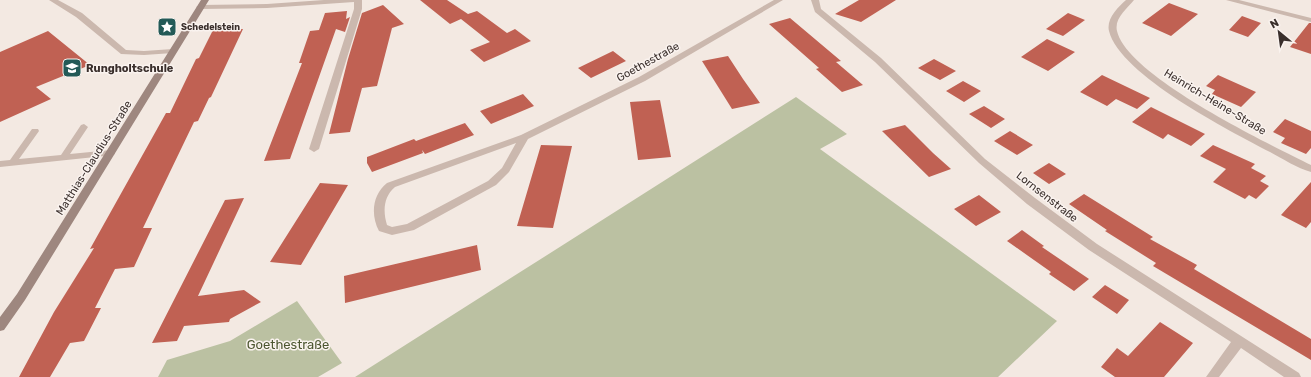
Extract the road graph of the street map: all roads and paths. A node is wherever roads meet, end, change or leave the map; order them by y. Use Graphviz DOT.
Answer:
graph roads {
  1 [pos="53,0"];
  2 [pos="357,0"];
  3 [pos="779,0"];
  4 [pos="814,0"];
  5 [pos="1130,0"];
  6 [pos="1230,0"];
  7 [pos="202,4"];
  8 [pos="1311,20"];
  9 [pos="173,51"];
  10 [pos="84,127"];
  11 [pos="35,131"];
  12 [pos="524,138"];
  13 [pos="314,149"];
  14 [pos="111,153"];
  15 [pos="63,158"];
  16 [pos="12,162"];
  17 [pos="0,164"];
  18 [pos="1311,169"];
  19 [pos="0,326"];
  20 [pos="1239,341"];
  21 [pos="1212,377"];
  22 [pos="1295,377"];
  1 -- 9 [label="street"];
  2 -- 7 [label="street"];
  2 -- 13 [label="street"];
  3 -- 12 [label="street, Goethestraße"];
  4 -- 20 [label="street, Lornsenstraße"];
  5 -- 18 [label="street, Heinrich-Heine-Straße"];
  6 -- 8 [label="street"];
  7 -- 9 [label="street, Matthias-Claudius-Straße"];
  9 -- 14 [label="street, Matthias-Claudius-Straße"];
  10 -- 15 [label="lane"];
  11 -- 16 [label="lane"];
  12 -- 12 [label="street, Goethestraße"];
  14 -- 15 [label="lane"];
  14 -- 19 [label="street, Matthias-Claudius-Straße"];
  15 -- 16 [label="lane"];
  16 -- 17 [label="lane"];
  20 -- 21 [label="street"];
  20 -- 22 [label="street, Lornsenstraße"];
}
